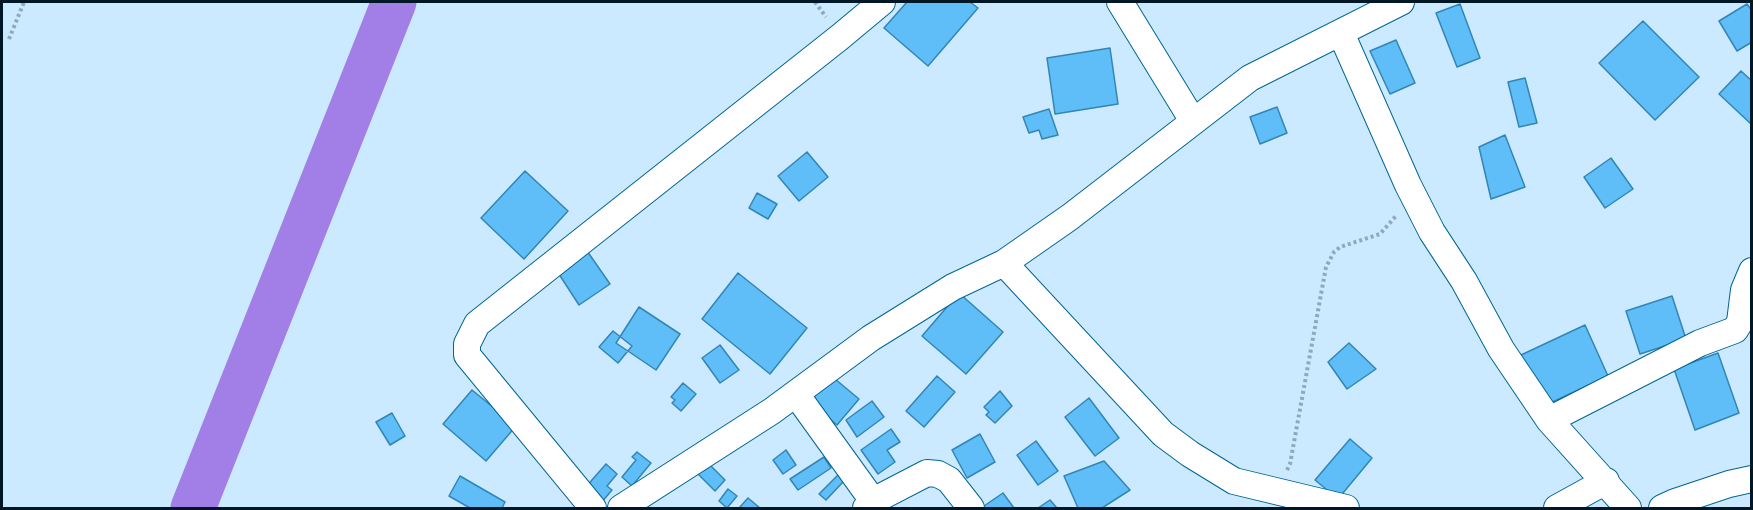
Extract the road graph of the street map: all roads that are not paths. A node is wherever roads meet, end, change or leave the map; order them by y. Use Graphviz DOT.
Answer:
graph roads {
  1 [pos="882,2"];
  2 [pos="1120,2"];
  3 [pos="1401,2"];
  4 [pos="1341,33"];
  5 [pos="1192,121"];
  6 [pos="1004,263"];
  7 [pos="1752,271"];
  8 [pos="796,394"];
  9 [pos="1549,420"];
  10 [pos="1752,479"];
  11 [pos="1606,482"];
  12 [pos="869,505"];
  13 [pos="593,508"];
  14 [pos="621,508"];
  15 [pos="971,508"];
  16 [pos="1346,508"];
  17 [pos="1557,508"];
  18 [pos="1628,508"];
  19 [pos="1662,508"];
  1 -- 13 [label="street"];
  2 -- 5 [label="street"];
  3 -- 4 [label="street"];
  4 -- 5 [label="street"];
  4 -- 9 [label="street"];
  5 -- 6 [label="street"];
  6 -- 8 [label="street"];
  6 -- 16 [label="street"];
  7 -- 9 [label="street"];
  8 -- 12 [label="street"];
  8 -- 14 [label="street"];
  9 -- 11 [label="street"];
  10 -- 19 [label="street"];
  11 -- 17 [label="street"];
  11 -- 18 [label="street"];
  12 -- 15 [label="street"];
}
